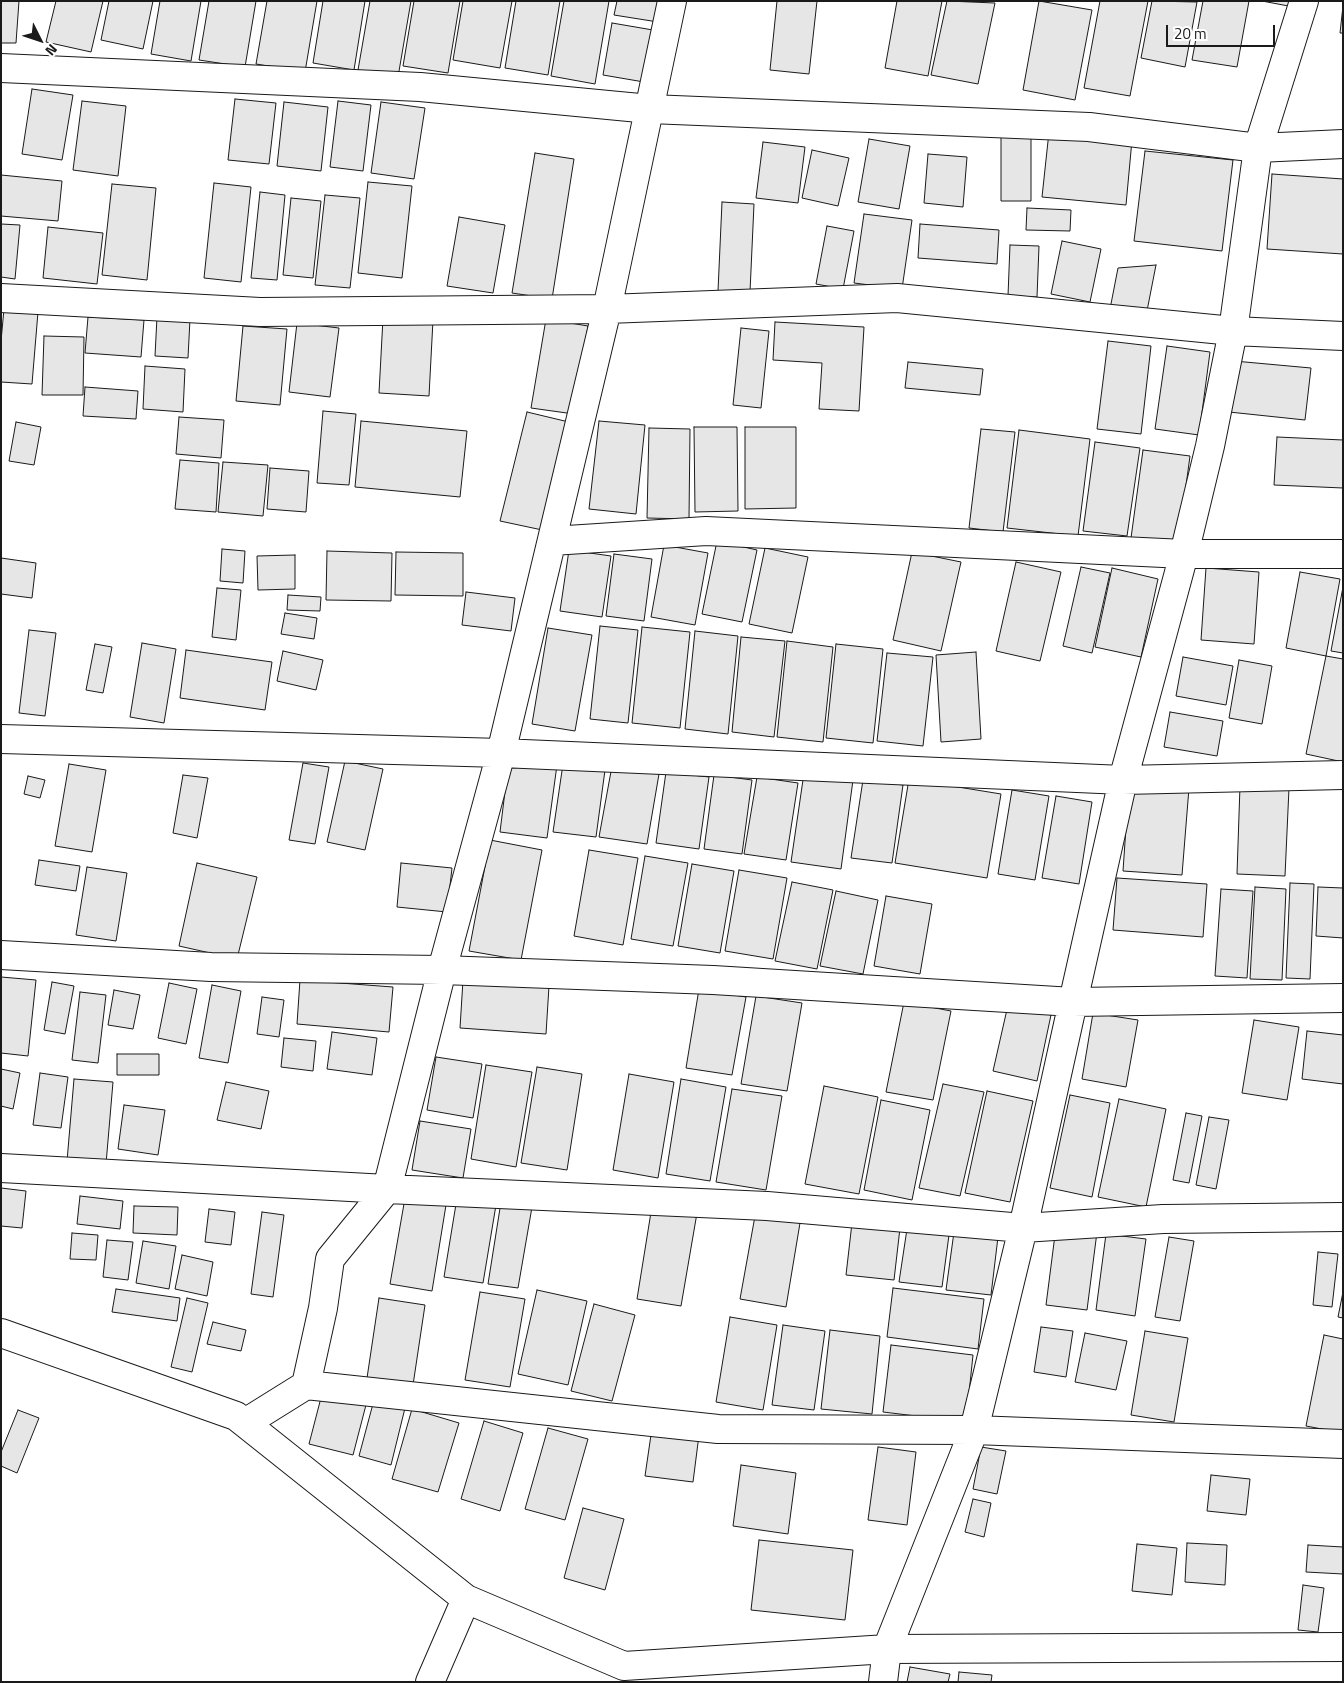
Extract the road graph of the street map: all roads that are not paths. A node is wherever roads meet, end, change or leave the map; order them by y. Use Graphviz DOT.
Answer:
graph roads {
  1 [pos="672,1"];
  2 [pos="1304,1"];
  3 [pos="1,68"];
  4 [pos="650,109"];
  5 [pos="1343,144"];
  6 [pos="1258,148"];
  7 [pos="1,298"];
  8 [pos="607,309"];
  9 [pos="1233,331"];
  10 [pos="1343,336"];
  11 [pos="552,541"];
  12 [pos="1184,554"];
  13 [pos="1343,554"];
  14 [pos="1,739"];
  15 [pos="501,753"];
  16 [pos="1343,775"];
  17 [pos="1123,780"];
  18 [pos="1,955"];
  19 [pos="442,970"];
  20 [pos="1343,998"];
  21 [pos="1073,1002"];
  22 [pos="1,1168"];
  23 [pos="387,1189"];
  24 [pos="1343,1218"];
  25 [pos="1023,1228"];
  26 [pos="1,1333"];
  27 [pos="306,1385"];
  28 [pos="246,1423"];
  29 [pos="974,1430"];
  30 [pos="1343,1444"];
  31 [pos="466,1599"];
  32 [pos="1343,1648"];
  33 [pos="887,1650"];
  34 [pos="430,1682"];
  35 [pos="883,1682"];
  1 -- 4 [label="street"];
  2 -- 6 [label="street"];
  3 -- 4 [label="street"];
  4 -- 6 [label="street"];
  4 -- 8 [label="street"];
  5 -- 6 [label="street"];
  6 -- 9 [label="street"];
  7 -- 8 [label="street"];
  8 -- 9 [label="street"];
  8 -- 11 [label="street"];
  9 -- 10 [label="street"];
  9 -- 12 [label="street"];
  11 -- 12 [label="street"];
  11 -- 15 [label="street"];
  12 -- 13 [label="street"];
  12 -- 17 [label="street"];
  14 -- 15 [label="street"];
  15 -- 17 [label="street"];
  15 -- 19 [label="street"];
  16 -- 17 [label="street"];
  17 -- 21 [label="street"];
  18 -- 19 [label="street"];
  19 -- 21 [label="street"];
  19 -- 23 [label="street"];
  20 -- 21 [label="street"];
  21 -- 25 [label="street"];
  22 -- 23 [label="street"];
  23 -- 25 [label="street"];
  23 -- 27 [label="street"];
  24 -- 25 [label="street"];
  25 -- 29 [label="street"];
  26 -- 28 [label="street"];
  27 -- 28 [label="street"];
  27 -- 29 [label="street"];
  28 -- 31 [label="street"];
  29 -- 30 [label="street"];
  29 -- 33 [label="street"];
  31 -- 33 [label="street"];
  31 -- 34 [label="street"];
  32 -- 33 [label="street"];
  33 -- 35 [label="street"];
}
